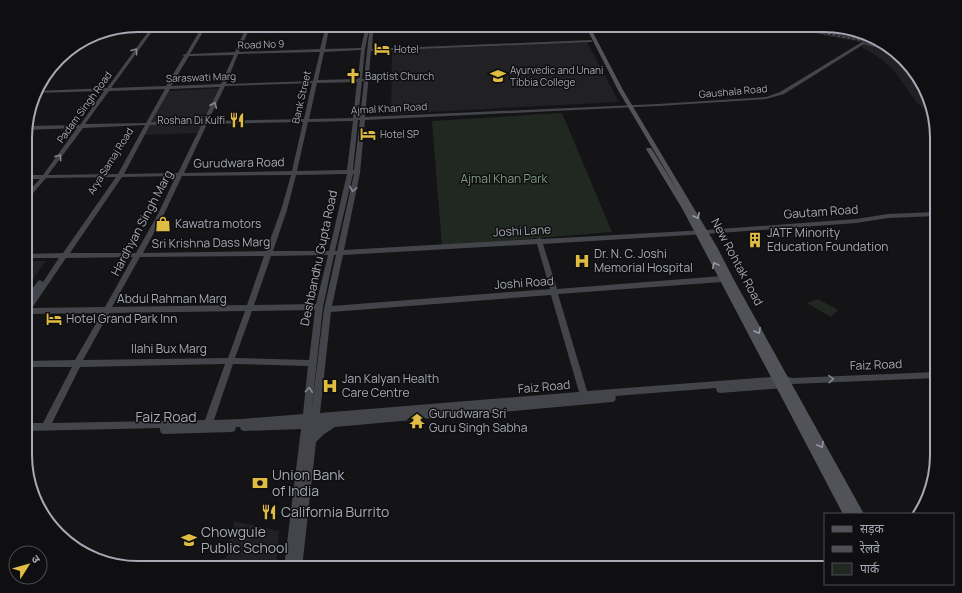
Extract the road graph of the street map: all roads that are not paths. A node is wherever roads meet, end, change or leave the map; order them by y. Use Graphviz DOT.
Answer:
graph roads {
  1 [pos="150,32"];
  2 [pos="199,32"];
  3 [pos="246,32"];
  4 [pos="326,32"];
  5 [pos="367,32"];
  6 [pos="370,32"];
  7 [pos="586,32"];
  8 [pos="590,32"];
  9 [pos="591,41"];
  10 [pos="878,47"];
  11 [pos="366,49"];
  12 [pos="322,50"];
  13 [pos="236,53"];
  14 [pos="186,55"];
  15 [pos="363,81"];
  16 [pos="315,83"];
  17 [pos="222,86"];
  18 [pos="168,88"];
  19 [pos="109,89"];
  20 [pos="43,92"];
  21 [pos="627,105"];
  22 [pos="359,119"];
  23 [pos="306,120"];
  24 [pos="206,122"];
  25 [pos="146,124"];
  26 [pos="81,126"];
  27 [pos="33,128"];
  28 [pos="357,173"];
  29 [pos="350,174"];
  30 [pos="294,175"];
  31 [pos="180,176"];
  32 [pos="116,177"];
  33 [pos="32,178"];
  34 [pos="43,178"];
  35 [pos="32,191"];
  36 [pos="930,214"];
  37 [pos="702,232"];
  38 [pos="539,240"];
  39 [pos="330,253"];
  40 [pos="339,253"];
  41 [pos="267,254"];
  42 [pos="62,255"];
  43 [pos="137,255"];
  44 [pos="32,256"];
  45 [pos="722,279"];
  46 [pos="553,292"];
  47 [pos="32,294"];
  48 [pos="32,302"];
  49 [pos="319,307"];
  50 [pos="248,309"];
  51 [pos="328,309"];
  52 [pos="107,310"];
  53 [pos="32,311"];
  54 [pos="231,360"];
  55 [pos="78,362"];
  56 [pos="312,363"];
  57 [pos="32,364"];
  58 [pos="930,375"];
  59 [pos="784,382"];
  60 [pos="585,398"];
  61 [pos="308,421"];
  62 [pos="336,423"];
  63 [pos="208,424"];
  64 [pos="32,427"];
  65 [pos="44,427"];
  66 [pos="32,431"];
  67 [pos="311,443"];
  68 [pos="849,513"];
  69 [pos="858,513"];
  70 [pos="290,561"];
  71 [pos="298,561"];
  19 -- 1 [label="street, Padam Singh Road, one-way"];
  2 -- 14 [label="street, Arya Samaj Road"];
  3 -- 13 [label="street, Hardhyan Singh Marg"];
  4 -- 12 [label="street, Bank Street"];
  5 -- 11 [label="street, Deshbandhu Gupta Road"];
  6 -- 11 [label="street, Deshbandhu Gupta Road"];
  7 -- 9 [label="main road, New Rohtak Road"];
  8 -- 21 [label="main road, New Rohtak Road"];
  9 -- 11 [label="street, Road No 9"];
  9 -- 21 [label="main road, New Rohtak Road"];
  10 -- 21 [label="street, Gaushala Road"];
  11 -- 12 [label="street, Road No 9"];
  11 -- 15 [label="street, Deshbandhu Gupta Road"];
  12 -- 13 [label="street, Road No 9"];
  12 -- 16 [label="street, Bank Street"];
  13 -- 14 [label="street, Road No 9"];
  13 -- 17 [label="street, Hardhyan Singh Marg"];
  14 -- 18 [label="street, Arya Samaj Road"];
  15 -- 16 [label="street, Saraswati Marg"];
  15 -- 22 [label="street, Deshbandhu Gupta Road"];
  16 -- 17 [label="street, Saraswati Marg"];
  16 -- 23 [label="street, Bank Street"];
  17 -- 18 [label="street, Saraswati Marg"];
  24 -- 17 [label="street, Hardhyan Singh Marg, one-way"];
  18 -- 19 [label="street, Saraswati Marg"];
  18 -- 25 [label="street, Arya Samaj Road"];
  19 -- 20 [label="street, Saraswati Marg"];
  19 -- 26 [label="street, Padam Singh Road"];
  21 -- 22 [label="street, Ajmal Khan Road"];
  21 -- 37 [label="main road, New Rohtak Road"];
  22 -- 23 [label="street, Ajmal Khan Road"];
  22 -- 28 [label="street, Deshbandhu Gupta Road"];
  22 -- 29 [label="street, Deshbandhu Gupta Road"];
  23 -- 24 [label="street, Ajmal Khan Road"];
  23 -- 30 [label="street, Bank Street"];
  24 -- 25 [label="street, Ajmal Khan Road"];
  24 -- 31 [label="street, Hardhyan Singh Marg"];
  25 -- 26 [label="street, Ajmal Khan Road"];
  25 -- 32 [label="street, Arya Samaj Road"];
  26 -- 27 [label="street, Ajmal Khan Road"];
  34 -- 26 [label="street, Padam Singh Road, one-way"];
  28 -- 29 [label="street, Gurudwara Road"];
  28 -- 40 [label="street, Deshbandhu Gupta Road, one-way"];
  29 -- 30 [label="street, Gurudwara Road"];
  29 -- 39 [label="street, Deshbandhu Gupta Road"];
  30 -- 31 [label="street, Gurudwara Road"];
  30 -- 41 [label="street, Bank Street"];
  31 -- 32 [label="street, Gurudwara Road"];
  31 -- 43 [label="street, Hardhyan Singh Marg"];
  32 -- 34 [label="street, Gurudwara Road"];
  32 -- 42 [label="street, Arya Samaj Road"];
  33 -- 34 [label="street, Gurudwara Road"];
  34 -- 35 [label="street, Padam Singh Road"];
  36 -- 37 [label="street, Gautam Road"];
  37 -- 38 [label="street, Joshi Lane"];
  45 -- 37 [label="main road, New Rohtak Road, one-way"];
  37 -- 59 [label="main road, New Rohtak Road, one-way"];
  38 -- 40 [label="street, Joshi Lane"];
  38 -- 46 [label="street"];
  39 -- 40 [label="street, Sri Krishna Dass Marg"];
  39 -- 41 [label="street, Sri Krishna Dass Marg"];
  39 -- 49 [label="street, Deshbandhu Gupta Road"];
  40 -- 51 [label="street, Deshbandhu Gupta Road"];
  41 -- 43 [label="street, Sri Krishna Dass Marg"];
  41 -- 50 [label="street, Bank Street"];
  42 -- 43 [label="street, Sri Krishna Dass Marg"];
  42 -- 44 [label="street, Sri Krishna Dass Marg"];
  42 -- 47 [label="street"];
  42 -- 48 [label="street"];
  43 -- 52 [label="street, Hardhyan Singh Marg"];
  45 -- 46 [label="street, Joshi Road"];
  45 -- 59 [label="main road, New Rohtak Road"];
  46 -- 51 [label="street, Joshi Road"];
  46 -- 60 [label="street"];
  49 -- 50 [label="street, Abdul Rahman Marg"];
  49 -- 56 [label="street, Deshbandhu Gupta Road"];
  50 -- 52 [label="street, Abdul Rahman Marg"];
  50 -- 54 [label="street, Bank Street"];
  51 -- 61 [label="street, Deshbandhu Gupta Road"];
  52 -- 53 [label="street, Abdul Rahman Marg"];
  52 -- 55 [label="street, Hardhyan Singh Marg"];
  54 -- 55 [label="street, Ilahi Bux Marg"];
  54 -- 56 [label="street, Ilahi Bux Marg"];
  54 -- 63 [label="street, Bank Street"];
  55 -- 57 [label="street, Ilahi Bux Marg"];
  55 -- 65 [label="street, Hardhyan Singh Marg"];
  61 -- 56 [label="street, Deshbandhu Gupta Road, one-way"];
  59 -- 58 [label="street, Faiz Road, one-way"];
  59 -- 60 [label="street, Faiz Road"];
  59 -- 68 [label="main road, New Rohtak Road"];
  59 -- 69 [label="main road, New Rohtak Road, one-way"];
  60 -- 61 [label="street, Faiz Road"];
  60 -- 62 [label="street"];
  61 -- 62 [label="street"];
  61 -- 63 [label="street"];
  61 -- 66 [label="street, Faiz Road"];
  61 -- 67 [label="street, Deshbandhu Gupta Road"];
  61 -- 70 [label="street, Deshbandhu Gupta Road"];
  62 -- 67 [label="street"];
  63 -- 65 [label="street"];
  64 -- 65 [label="street"];
  67 -- 71 [label="street, Deshbandhu Gupta Road"];
}
